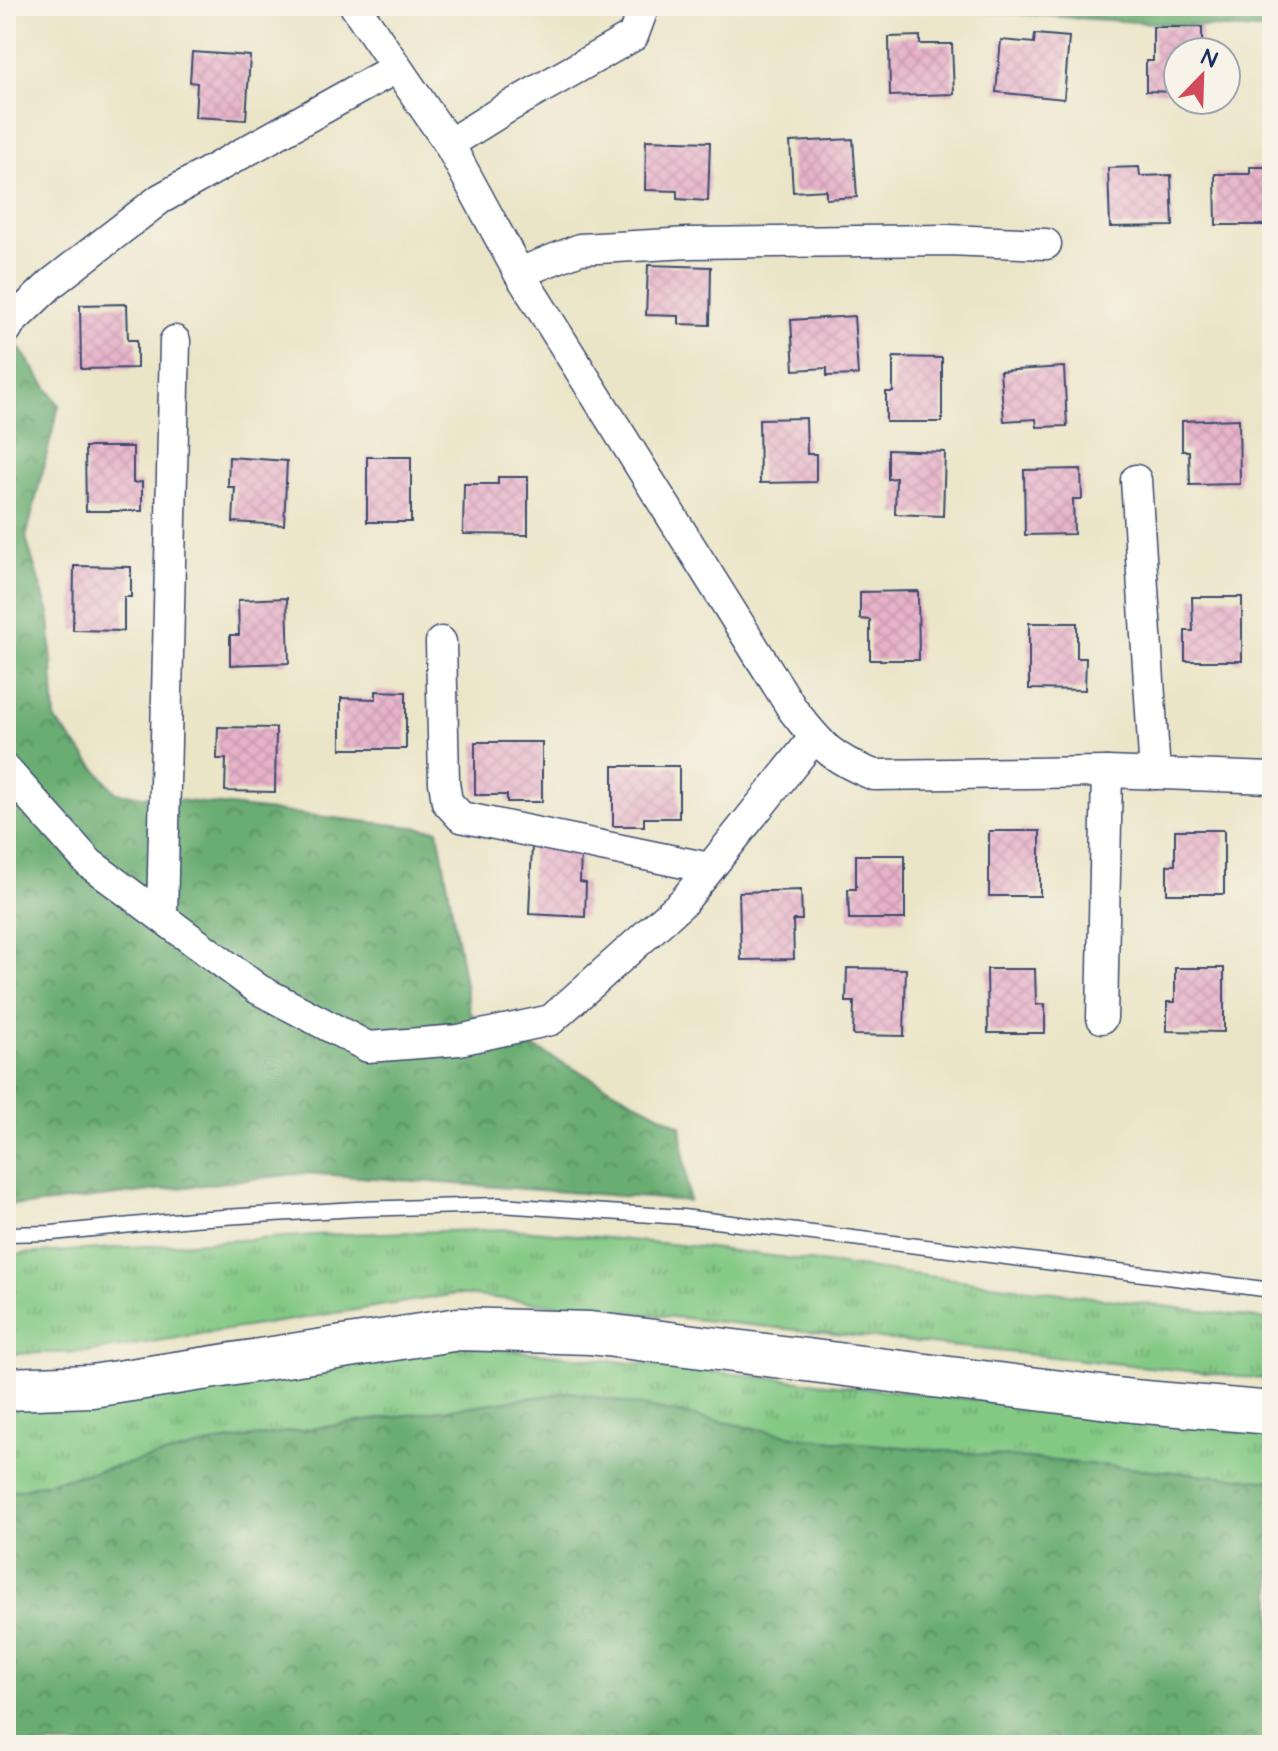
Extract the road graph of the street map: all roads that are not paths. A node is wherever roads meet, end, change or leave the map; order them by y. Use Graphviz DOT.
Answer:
graph roads {
  1 [pos="355,6"];
  2 [pos="644,6"];
  3 [pos="396,68"];
  4 [pos="449,144"];
  5 [pos="1046,244"];
  6 [pos="519,273"];
  7 [pos="6,330"];
  8 [pos="175,341"];
  9 [pos="1136,480"];
  10 [pos="441,642"];
  11 [pos="814,738"];
  12 [pos="6,770"];
  13 [pos="1107,772"];
  14 [pos="1155,774"];
  15 [pos="1272,778"];
  16 [pos="709,868"];
  17 [pos="162,917"];
  18 [pos="1102,1018"];
  19 [pos="6,1234"];
  20 [pos="1272,1290"];
  21 [pos="6,1389"];
  22 [pos="1272,1413"];
  1 -- 3 [label="street"];
  2 -- 4 [label="street"];
  3 -- 4 [label="street"];
  3 -- 7 [label="street"];
  4 -- 6 [label="street"];
  5 -- 6 [label="street"];
  6 -- 11 [label="street"];
  8 -- 17 [label="street"];
  9 -- 14 [label="street"];
  10 -- 16 [label="street"];
  11 -- 13 [label="street"];
  11 -- 16 [label="street"];
  12 -- 17 [label="street"];
  13 -- 14 [label="street"];
  13 -- 18 [label="street"];
  14 -- 15 [label="street"];
  16 -- 17 [label="street"];
  19 -- 20 [label="lane"];
  21 -- 22 [label="street"];
}
